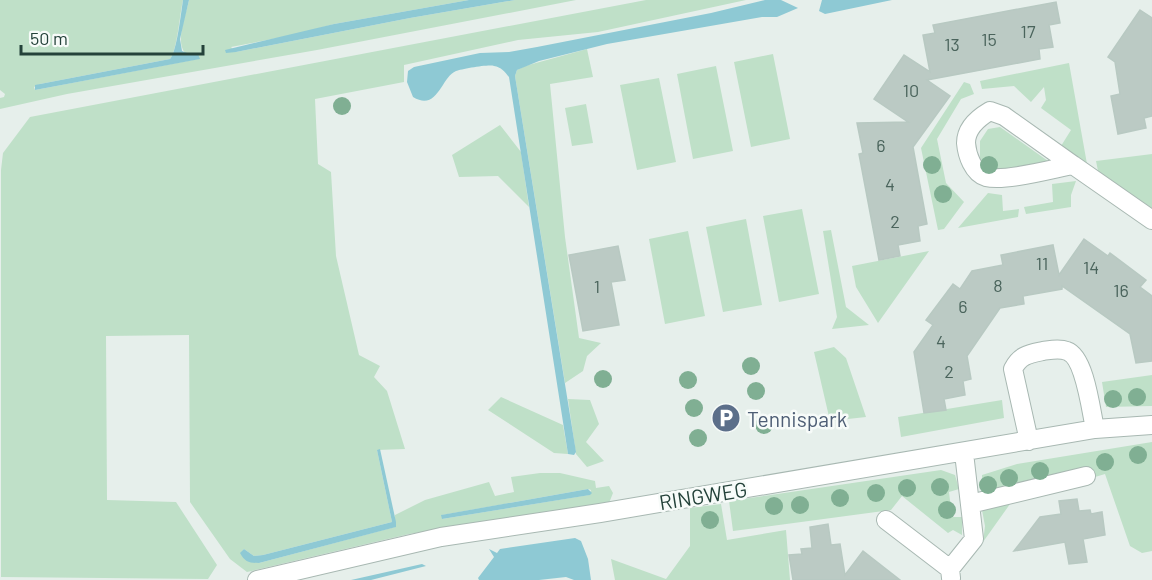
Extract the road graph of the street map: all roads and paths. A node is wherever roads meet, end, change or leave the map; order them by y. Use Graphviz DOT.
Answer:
graph roads {
  1 [pos="1073,165"];
  2 [pos="1152,220"];
  3 [pos="1152,424"];
  4 [pos="1095,429"];
  5 [pos="1029,441"];
  6 [pos="964,453"];
  7 [pos="1086,476"];
  8 [pos="970,504"];
  9 [pos="886,520"];
  10 [pos="951,574"];
  11 [pos="257,580"];
  1 -- 1 [label="street"];
  1 -- 2 [label="street"];
  3 -- 4 [label="street, RINGWEG"];
  4 -- 5 [label="street, RINGWEG"];
  4 -- 5 [label="street"];
  5 -- 6 [label="street, RINGWEG"];
  6 -- 8 [label="street"];
  6 -- 11 [label="street, RINGWEG"];
  7 -- 8 [label="street"];
  8 -- 10 [label="street"];
  9 -- 10 [label="street"];
}
